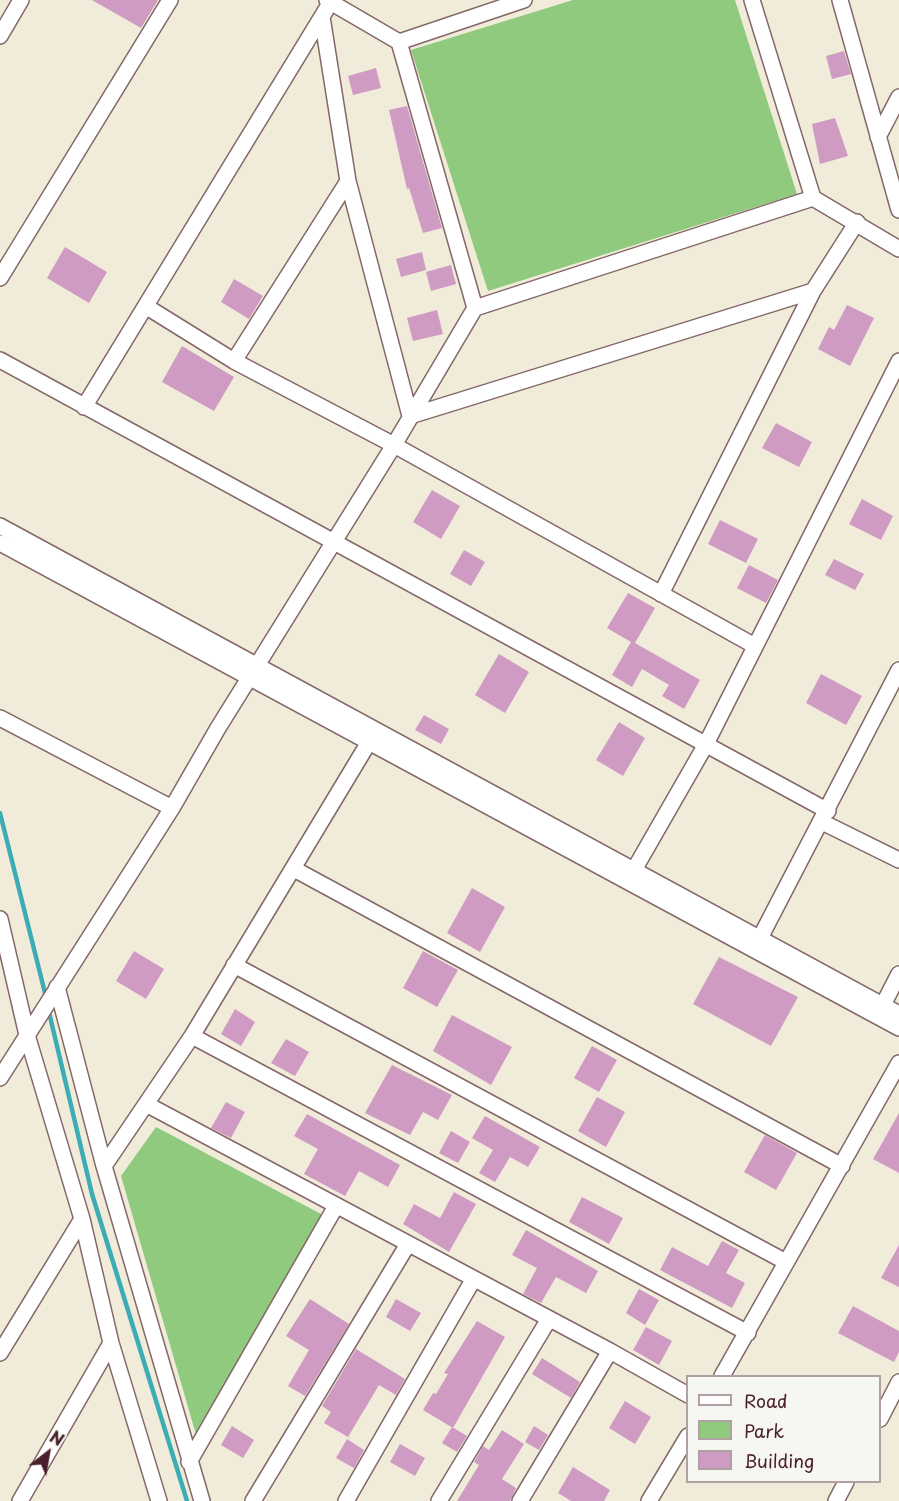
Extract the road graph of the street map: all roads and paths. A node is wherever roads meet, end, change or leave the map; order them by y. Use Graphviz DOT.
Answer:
graph roads {
  1 [pos="21,0"];
  2 [pos="170,0"];
  3 [pos="524,0"];
  4 [pos="752,0"];
  5 [pos="840,0"];
  6 [pos="330,1"];
  7 [pos="322,17"];
  8 [pos="0,36"];
  9 [pos="399,42"];
  10 [pos="899,97"];
  11 [pos="878,137"];
  12 [pos="348,181"];
  13 [pos="813,198"];
  14 [pos="899,210"];
  15 [pos="857,222"];
  16 [pos="899,249"];
  17 [pos="0,278"];
  18 [pos="813,291"];
  19 [pos="147,307"];
  20 [pos="475,308"];
  21 [pos="0,360"];
  22 [pos="234,361"];
  23 [pos="899,362"];
  24 [pos="84,407"];
  25 [pos="410,416"];
  26 [pos="394,445"];
  27 [pos="0,526"];
  28 [pos="332,542"];
  29 [pos="0,543"];
  30 [pos="661,594"];
  31 [pos="755,646"];
  32 [pos="899,670"];
  33 [pos="253,671"];
  34 [pos="0,718"];
  35 [pos="369,742"];
  36 [pos="705,746"];
  37 [pos="172,808"];
  38 [pos="825,816"];
  39 [pos="899,860"];
  40 [pos="294,868"];
  41 [pos="634,870"];
  42 [pos="0,919"];
  43 [pos="760,938"];
  44 [pos="234,965"];
  45 [pos="899,974"];
  46 [pos="57,987"];
  47 [pos="883,1005"];
  48 [pos="899,1014"];
  49 [pos="899,1028"];
  50 [pos="27,1035"];
  51 [pos="192,1036"];
  52 [pos="899,1063"];
  53 [pos="0,1078"];
  54 [pos="146,1104"];
  55 [pos="104,1166"];
  56 [pos="842,1166"];
  57 [pos="336,1206"];
  58 [pos="82,1219"];
  59 [pos="408,1244"];
  60 [pos="786,1262"];
  61 [pos="473,1280"];
  62 [pos="549,1319"];
  63 [pos="748,1333"];
  64 [pos="111,1343"];
  65 [pos="610,1351"];
  66 [pos="0,1353"];
  67 [pos="723,1375"];
  68 [pos="899,1382"];
  69 [pos="686,1394"];
  70 [pos="881,1415"];
  71 [pos="686,1438"];
  72 [pos="189,1462"];
  73 [pos="845,1483"];
  74 [pos="20,1501"];
  75 [pos="159,1501"];
  76 [pos="202,1501"];
  77 [pos="253,1501"];
  78 [pos="346,1501"];
  79 [pos="440,1501"];
  80 [pos="520,1501"];
  81 [pos="649,1501"];
  82 [pos="836,1501"];
  1 -- 8 [label="street"];
  2 -- 17 [label="street"];
  3 -- 9 [label="street"];
  4 -- 13 [label="street"];
  5 -- 11 [label="street"];
  6 -- 7 [label="street"];
  6 -- 9 [label="street"];
  7 -- 12 [label="street"];
  7 -- 19 [label="street"];
  9 -- 20 [label="street"];
  10 -- 11 [label="street"];
  11 -- 14 [label="street"];
  12 -- 22 [label="street"];
  12 -- 25 [label="street"];
  13 -- 15 [label="street"];
  13 -- 20 [label="street"];
  15 -- 16 [label="street"];
  15 -- 18 [label="street"];
  18 -- 25 [label="street"];
  18 -- 30 [label="street"];
  19 -- 22 [label="street"];
  19 -- 24 [label="street"];
  20 -- 25 [label="street"];
  21 -- 24 [label="street"];
  22 -- 26 [label="street"];
  23 -- 31 [label="street"];
  24 -- 28 [label="street"];
  25 -- 26 [label="street"];
  26 -- 28 [label="street"];
  26 -- 30 [label="street"];
  27 -- 33 [label="street"];
  28 -- 33 [label="street"];
  28 -- 36 [label="street"];
  29 -- 33 [label="street"];
  30 -- 31 [label="street"];
  31 -- 36 [label="street"];
  32 -- 38 [label="street"];
  33 -- 35 [label="street"];
  33 -- 37 [label="street"];
  33 -- 41 [label="street"];
  34 -- 37 [label="street"];
  35 -- 40 [label="street"];
  35 -- 49 [label="street"];
  36 -- 38 [label="street"];
  36 -- 41 [label="street"];
  37 -- 46 [label="street"];
  38 -- 39 [label="street"];
  38 -- 43 [label="street"];
  40 -- 44 [label="street"];
  40 -- 56 [label="street"];
  41 -- 43 [label="street"];
  42 -- 50 [label="street"];
  43 -- 47 [label="street"];
  44 -- 51 [label="street"];
  44 -- 60 [label="street"];
  45 -- 47 [label="street"];
  46 -- 50 [label="street"];
  46 -- 55 [label="street"];
  47 -- 48 [label="street"];
  50 -- 53 [label="street"];
  50 -- 58 [label="street"];
  51 -- 54 [label="street"];
  51 -- 63 [label="street"];
  52 -- 56 [label="street"];
  54 -- 55 [label="street"];
  54 -- 57 [label="street"];
  55 -- 72 [label="street"];
  56 -- 60 [label="street"];
  57 -- 59 [label="street"];
  57 -- 72 [label="street"];
  58 -- 64 [label="street"];
  58 -- 66 [label="street"];
  59 -- 61 [label="street"];
  59 -- 77 [label="street"];
  60 -- 63 [label="street"];
  61 -- 62 [label="street"];
  61 -- 78 [label="street"];
  62 -- 65 [label="street"];
  62 -- 79 [label="street"];
  63 -- 67 [label="street"];
  64 -- 74 [label="street"];
  64 -- 75 [label="street"];
  65 -- 69 [label="street"];
  65 -- 80 [label="street"];
  68 -- 70 [label="street"];
  71 -- 81 [label="street"];
  72 -- 76 [label="street"];
  73 -- 82 [label="street"];
}
